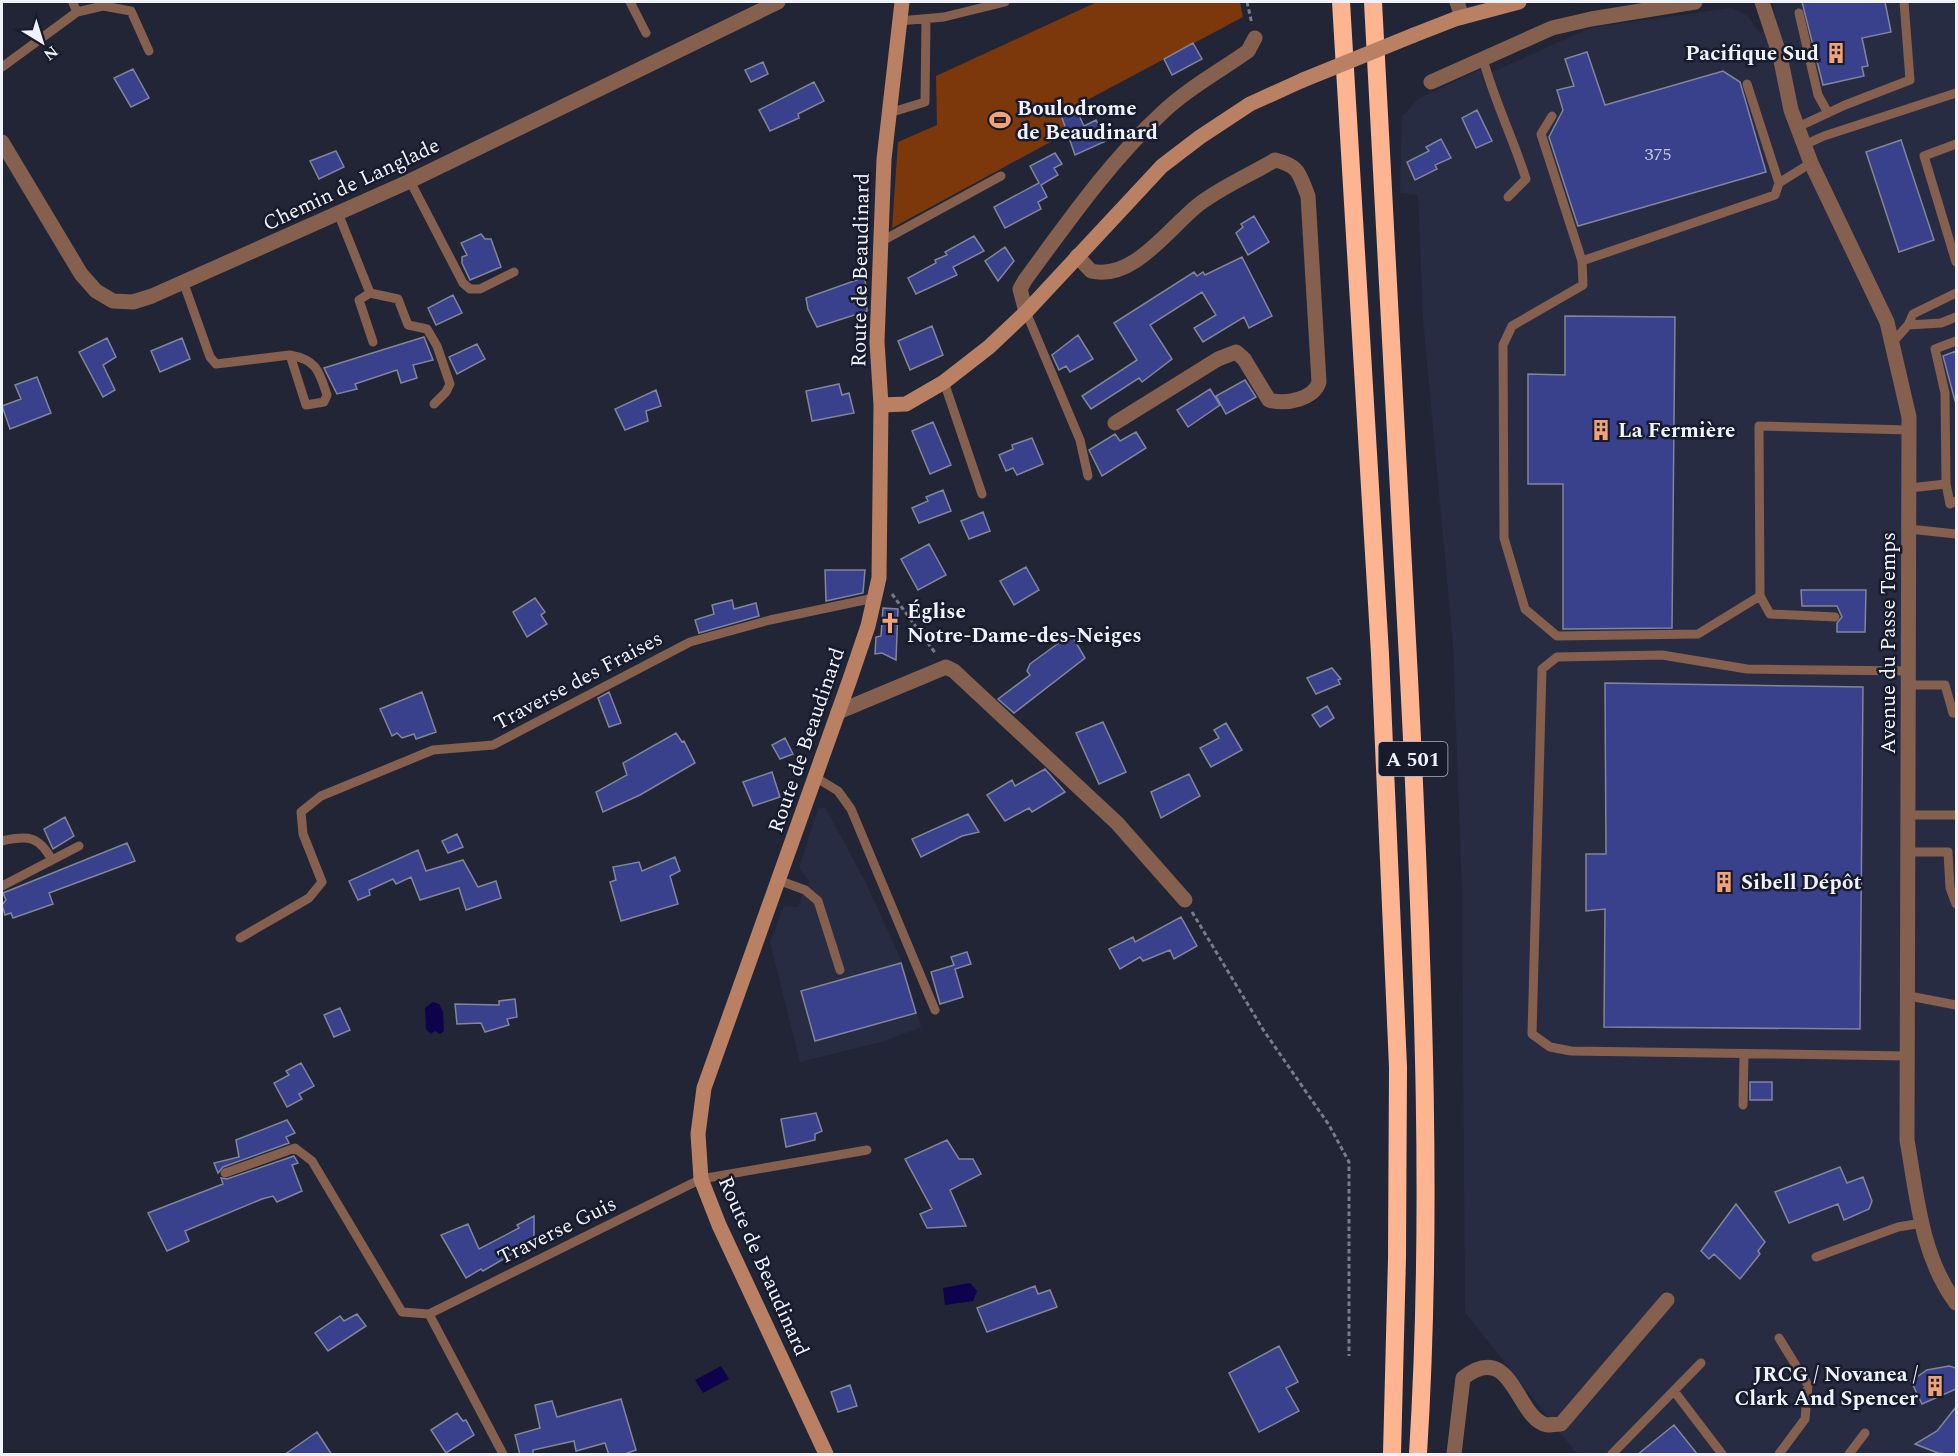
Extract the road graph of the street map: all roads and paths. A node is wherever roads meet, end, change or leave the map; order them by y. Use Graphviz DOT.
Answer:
graph roads {
  1 [pos="630,2"];
  2 [pos="778,2"];
  3 [pos="902,2"];
  4 [pos="1005,2"];
  5 [pos="1247,2"];
  6 [pos="1341,2"];
  7 [pos="1373,2"];
  8 [pos="1457,2"];
  9 [pos="1519,2"];
  10 [pos="1695,2"];
  11 [pos="1762,2"];
  12 [pos="1904,2"];
  13 [pos="101,4"];
  14 [pos="75,7"];
  15 [pos="1799,13"];
  16 [pos="1462,17"];
  17 [pos="926,19"];
  18 [pos="899,21"];
  19 [pos="646,33"];
  20 [pos="1255,38"];
  21 [pos="149,51"];
  22 [pos="1483,59"];
  23 [pos="2,67"];
  24 [pos="1431,82"];
  25 [pos="1747,84"];
  26 [pos="1956,93"];
  27 [pos="889,113"];
  28 [pos="1828,113"];
  29 [pos="1552,116"];
  30 [pos="1798,127"];
  31 [pos="2,142"];
  32 [pos="1956,144"];
  33 [pos="1804,145"];
  34 [pos="1811,163"];
  35 [pos="1001,176"];
  36 [pos="410,181"];
  37 [pos="1779,183"];
  38 [pos="1508,198"];
  39 [pos="338,213"];
  40 [pos="882,241"];
  41 [pos="1077,255"];
  42 [pos="1582,261"];
  43 [pos="1956,262"];
  44 [pos="514,272"];
  45 [pos="183,284"];
  46 [pos="370,293"];
  47 [pos="1956,293"];
  48 [pos="1026,312"];
  49 [pos="1956,317"];
  50 [pos="1908,325"];
  51 [pos="1956,341"];
  52 [pos="373,342"];
  53 [pos="1893,342"];
  54 [pos="290,356"];
  55 [pos="944,382"];
  56 [pos="434,404"];
  57 [pos="881,405"];
  58 [pos="1115,423"];
  59 [pos="1909,430"];
  60 [pos="1088,476"];
  61 [pos="1946,484"];
  62 [pos="1909,488"];
  63 [pos="982,494"];
  64 [pos="1956,501"];
  65 [pos="1909,529"];
  66 [pos="1954,531"];
  67 [pos="891,584"];
  68 [pos="1760,596"];
  69 [pos="874,598"];
  70 [pos="1835,617"];
  71 [pos="946,667"];
  72 [pos="1909,678"];
  73 [pos="1944,685"];
  74 [pos="1956,685"];
  75 [pos="838,712"];
  76 [pos="1956,713"];
  77 [pos="815,777"];
  78 [pos="1909,815"];
  79 [pos="1956,815"];
  80 [pos="2,841"];
  81 [pos="79,846"];
  82 [pos="1909,852"];
  83 [pos="52,860"];
  84 [pos="1953,872"];
  85 [pos="778,880"];
  86 [pos="2,886"];
  87 [pos="1185,900"];
  88 [pos="1956,904"];
  89 [pos="240,938"];
  90 [pos="840,970"];
  91 [pos="1909,996"];
  92 [pos="1956,1005"];
  93 [pos="935,1010"];
  94 [pos="1744,1053"];
  95 [pos="1908,1056"];
  96 [pos="1743,1105"];
  97 [pos="867,1150"];
  98 [pos="225,1173"];
  99 [pos="701,1179"];
  100 [pos="1922,1223"];
  101 [pos="1816,1257"];
  102 [pos="1667,1300"];
  103 [pos="1956,1303"];
  104 [pos="429,1314"];
  105 [pos="1779,1338"];
  106 [pos="1349,1356"];
  107 [pos="1701,1363"];
  108 [pos="1674,1390"];
  109 [pos="1865,1433"];
  110 [pos="503,1455"];
  111 [pos="826,1455"];
  112 [pos="1392,1455"];
  113 [pos="1418,1455"];
  114 [pos="1454,1455"];
  115 [pos="1612,1455"];
  116 [pos="1722,1455"];
  117 [pos="1779,1455"];
  118 [pos="1850,1455"];
  1 -- 19 [label="lane"];
  2 -- 36 [label="street, Chemin de Langlade"];
  3 -- 18 [label="street, Route de Beaudinard"];
  4 -- 17 [label="lane"];
  5 -- 20 [label="path"];
  6 -- 112 [label="highway, A 501"];
  7 -- 113 [label="highway, A 501"];
  8 -- 16 [label="street"];
  9 -- 16 [label="street"];
  10 -- 22 [label="street"];
  11 -- 30 [label="street, Avenue du Passe Temps"];
  12 -- 28 [label="lane"];
  13 -- 14 [label="lane"];
  13 -- 21 [label="lane"];
  14 -- 23 [label="lane"];
  15 -- 28 [label="lane"];
  16 -- 41 [label="street, bridge"];
  17 -- 18 [label="lane"];
  17 -- 27 [label="lane"];
  18 -- 27 [label="street, Route de Beaudinard"];
  20 -- 48 [label="street"];
  22 -- 24 [label="street"];
  22 -- 38 [label="lane"];
  25 -- 37 [label="lane"];
  26 -- 33 [label="lane"];
  27 -- 40 [label="street, Route de Beaudinard"];
  28 -- 30 [label="lane"];
  29 -- 42 [label="lane"];
  30 -- 33 [label="street, Avenue du Passe Temps"];
  31 -- 45 [label="street, Chemin de Langlade"];
  32 -- 43 [label="lane"];
  33 -- 34 [label="street, Avenue du Passe Temps"];
  34 -- 37 [label="lane"];
  34 -- 53 [label="street, Avenue du Passe Temps"];
  35 -- 40 [label="lane"];
  36 -- 39 [label="street, Chemin de Langlade"];
  36 -- 44 [label="lane"];
  37 -- 42 [label="lane"];
  39 -- 45 [label="street, Chemin de Langlade"];
  39 -- 46 [label="lane"];
  40 -- 57 [label="street, Route de Beaudinard"];
  41 -- 48 [label="street"];
  41 -- 58 [label="street"];
  42 -- 68 [label="lane"];
  45 -- 54 [label="lane"];
  46 -- 52 [label="lane"];
  46 -- 56 [label="lane"];
  47 -- 50 [label="lane"];
  48 -- 55 [label="street"];
  48 -- 60 [label="lane"];
  49 -- 50 [label="lane"];
  50 -- 53 [label="lane"];
  51 -- 61 [label="lane"];
  53 -- 59 [label="street, Avenue du Passe Temps"];
  54 -- 54 [label="lane"];
  55 -- 57 [label="street"];
  55 -- 63 [label="lane"];
  57 -- 69 [label="street, Route de Beaudinard"];
  59 -- 62 [label="street, Avenue du Passe Temps"];
  59 -- 68 [label="lane"];
  61 -- 62 [label="lane"];
  61 -- 64 [label="lane"];
  62 -- 65 [label="street, Avenue du Passe Temps"];
  65 -- 66 [label="lane"];
  65 -- 72 [label="street, Avenue du Passe Temps"];
  67 -- 71 [label="path"];
  68 -- 70 [label="lane"];
  69 -- 75 [label="street, Route de Beaudinard"];
  69 -- 89 [label="lane, Traverse des Fraises"];
  71 -- 75 [label="street"];
  71 -- 87 [label="street"];
  72 -- 73 [label="lane"];
  72 -- 78 [label="street, Avenue du Passe Temps"];
  72 -- 94 [label="lane"];
  73 -- 74 [label="lane"];
  73 -- 76 [label="lane"];
  75 -- 77 [label="street, Route de Beaudinard"];
  77 -- 85 [label="street, Route de Beaudinard"];
  77 -- 93 [label="lane"];
  78 -- 79 [label="lane"];
  78 -- 82 [label="street, Avenue du Passe Temps"];
  80 -- 83 [label="lane"];
  81 -- 83 [label="lane"];
  82 -- 84 [label="lane"];
  82 -- 91 [label="street, Avenue du Passe Temps"];
  83 -- 86 [label="lane"];
  84 -- 88 [label="lane"];
  85 -- 90 [label="lane"];
  85 -- 99 [label="street, Route de Beaudinard"];
  87 -- 106 [label="path"];
  91 -- 92 [label="lane"];
  91 -- 95 [label="street, Avenue du Passe Temps"];
  94 -- 95 [label="lane"];
  94 -- 96 [label="lane"];
  95 -- 100 [label="street, Avenue du Passe Temps"];
  97 -- 99 [label="lane, Traverse Guis"];
  98 -- 104 [label="lane"];
  99 -- 104 [label="lane, Traverse Guis"];
  99 -- 111 [label="street, Route de Beaudinard"];
  100 -- 101 [label="lane"];
  100 -- 103 [label="street, Avenue du Passe Temps"];
  102 -- 114 [label="street"];
  104 -- 110 [label="lane"];
  105 -- 117 [label="lane"];
  107 -- 108 [label="lane"];
  108 -- 115 [label="lane"];
  108 -- 116 [label="lane"];
  109 -- 118 [label="lane"];
}
